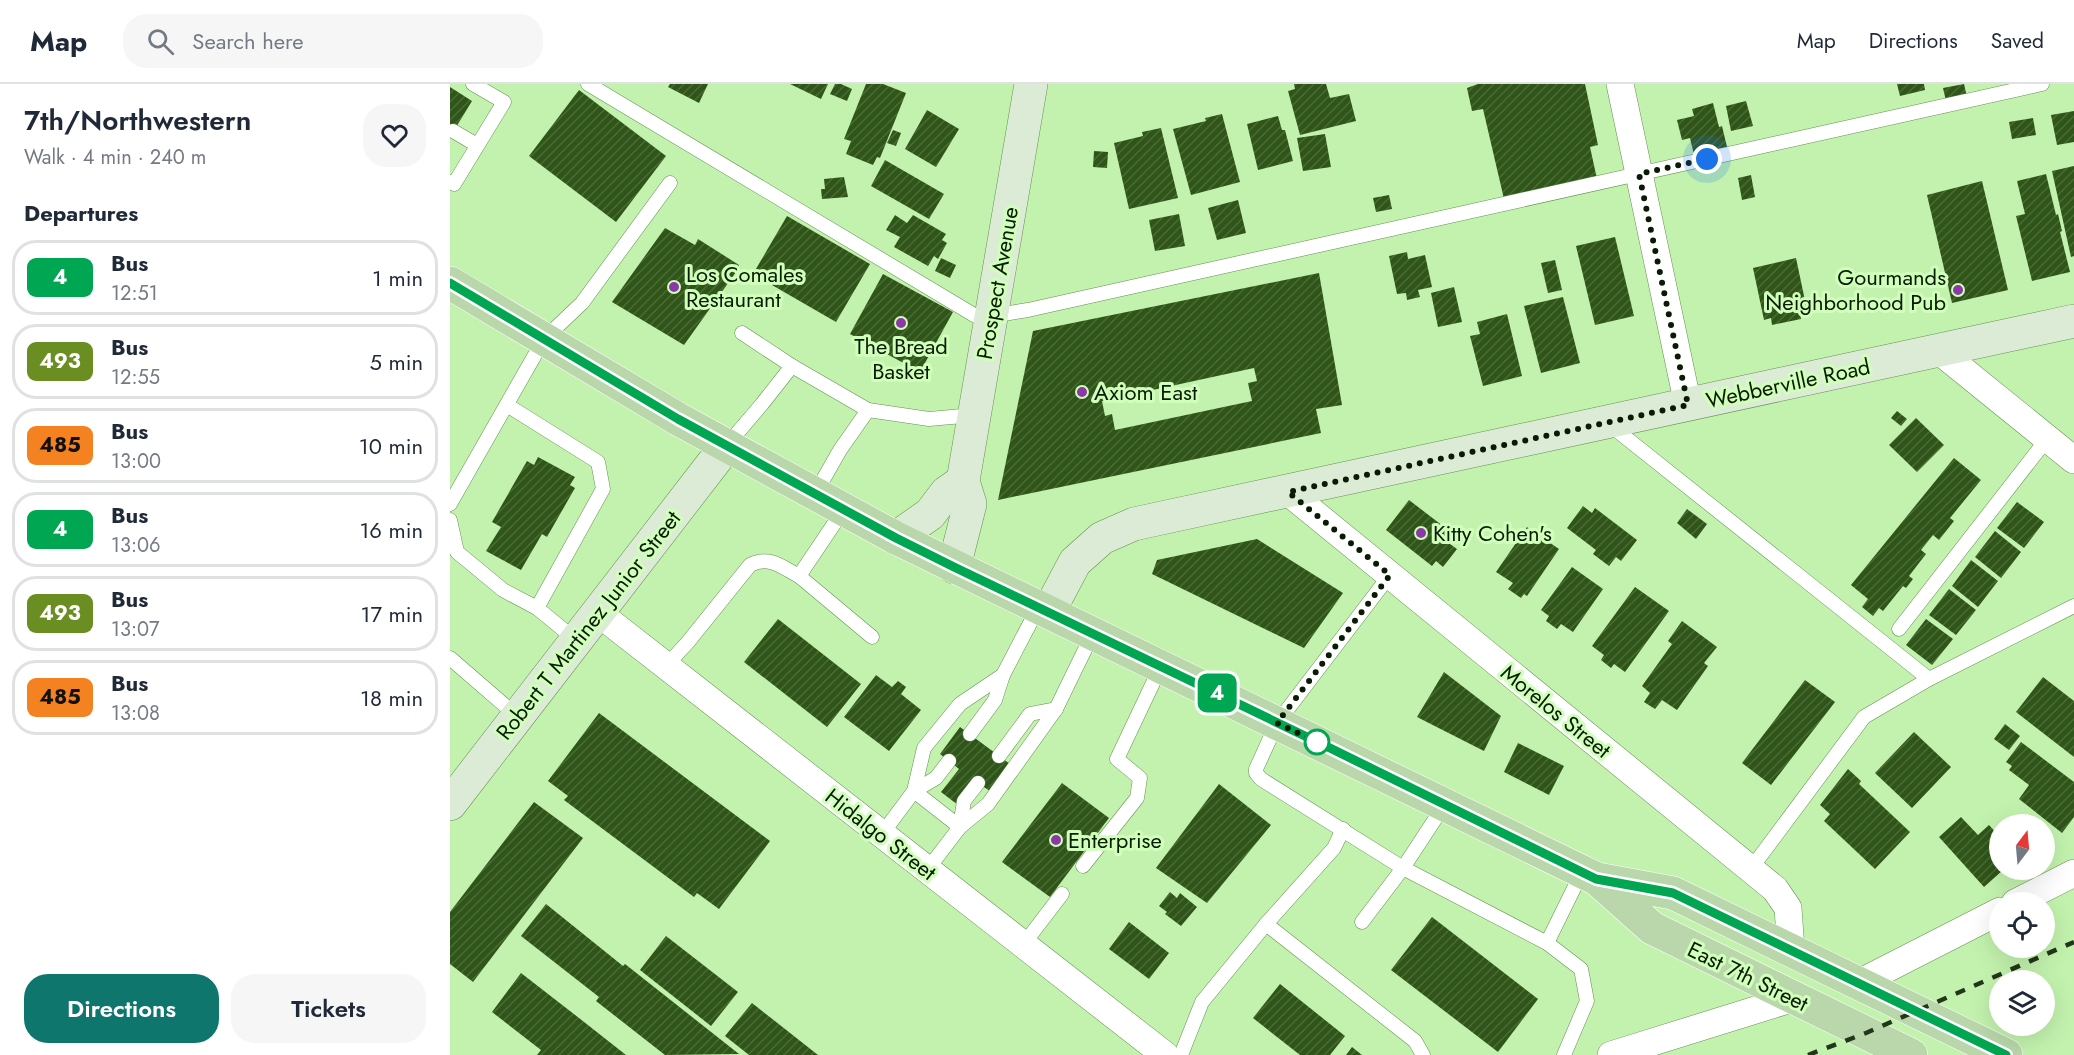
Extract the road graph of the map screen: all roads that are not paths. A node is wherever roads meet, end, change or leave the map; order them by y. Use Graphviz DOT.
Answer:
graph roads {
  1 [pos="473,84"];
  2 [pos="588,84"];
  3 [pos="1620,84"];
  4 [pos="2042,84"];
  5 [pos="1032,85"];
  6 [pos="453,131"];
  7 [pos="477,146"];
  8 [pos="1639,174"];
  9 [pos="450,182"];
  10 [pos="670,183"];
  11 [pos="450,283"];
  12 [pos="991,315"];
  13 [pos="2074,321"];
  14 [pos="742,333"];
  15 [pos="544,339"];
  16 [pos="1938,350"];
  17 [pos="792,366"];
  18 [pos="507,405"];
  19 [pos="1688,405"];
  20 [pos="868,410"];
  21 [pos="974,415"];
  22 [pos="1606,422"];
  23 [pos="2048,439"];
  24 [pos="727,445"];
  25 [pos="2074,460"];
  26 [pos="963,481"];
  27 [pos="1288,492"];
  28 [pos="815,494"];
  29 [pos="450,504"];
  30 [pos="844,509"];
  31 [pos="450,520"];
  32 [pos="896,538"];
  33 [pos="954,567"];
  34 [pos="1390,575"];
  35 [pos="799,576"];
  36 [pos="2074,606"];
  37 [pos="537,608"];
  38 [pos="1044,609"];
  39 [pos="597,612"];
  40 [pos="1899,629"];
  41 [pos="1093,633"];
  42 [pos="872,637"];
  43 [pos="576,640"];
  44 [pos="450,658"];
  45 [pos="666,666"];
  46 [pos="1161,666"];
  47 [pos="1003,675"];
  48 [pos="1929,679"];
  49 [pos="1056,709"];
  50 [pos="517,716"];
  51 [pos="1277,723"];
  52 [pos="970,734"];
  53 [pos="999,756"];
  54 [pos="949,761"];
  55 [pos="978,783"];
  56 [pos="915,791"];
  57 [pos="452,796"];
  58 [pos="1445,804"];
  59 [pos="960,827"];
  60 [pos="1342,829"];
  61 [pos="882,834"];
  62 [pos="1083,867"];
  63 [pos="1403,868"];
  64 [pos="927,870"];
  65 [pos="1750,870"];
  66 [pos="2074,873"];
  67 [pos="1589,876"];
  68 [pos="2037,892"];
  69 [pos="1062,894"];
  70 [pos="1989,917"];
  71 [pos="1362,922"];
  72 [pos="1266,924"];
  73 [pos="1547,943"];
  74 [pos="1023,945"];
  75 [pos="1791,950"];
  76 [pos="1859,983"];
  77 [pos="1794,998"];
  78 [pos="1164,1055"];
  79 [pos="1181,1055"];
  80 [pos="1423,1055"];
  81 [pos="1563,1055"];
  82 [pos="1611,1055"];
  83 [pos="1911,1055"];
  84 [pos="2006,1055"];
  1 -- 7 [label="lane"];
  2 -- 12 [label="lane"];
  3 -- 8 [label="street"];
  4 -- 8 [label="lane"];
  5 -- 12 [label="street, Prospect Avenue"];
  6 -- 7 [label="lane"];
  7 -- 9 [label="lane"];
  8 -- 12 [label="lane"];
  8 -- 19 [label="street"];
  10 -- 15 [label="lane"];
  11 -- 15 [label="main road, East 7th Street"];
  12 -- 21 [label="street, Prospect Avenue"];
  13 -- 16 [label="street, Webberville Road"];
  14 -- 17 [label="lane"];
  15 -- 18 [label="lane"];
  15 -- 24 [label="main road, East 7th Street"];
  16 -- 19 [label="street, Webberville Road"];
  16 -- 23 [label="street"];
  17 -- 20 [label="lane"];
  17 -- 24 [label="lane"];
  18 -- 29 [label="lane"];
  18 -- 37 [label="lane"];
  19 -- 22 [label="street, Webberville Road"];
  20 -- 21 [label="lane"];
  20 -- 28 [label="lane"];
  21 -- 26 [label="street, Prospect Avenue"];
  22 -- 27 [label="street, Webberville Road"];
  22 -- 48 [label="lane"];
  23 -- 25 [label="street"];
  23 -- 40 [label="lane"];
  24 -- 28 [label="main road, East 7th Street"];
  24 -- 39 [label="street, Robert T Martinez Junior Street"];
  26 -- 32 [label="street"];
  26 -- 33 [label="street, Prospect Avenue"];
  27 -- 34 [label="street, Morelos Street"];
  27 -- 38 [label="street, Webberville Road"];
  28 -- 30 [label="main road, East 7th Street"];
  30 -- 32 [label="main road, East 7th Street"];
  30 -- 35 [label="lane"];
  31 -- 37 [label="lane"];
  32 -- 33 [label="main road, East 7th Street"];
  33 -- 38 [label="main road, East 7th Street"];
  34 -- 51 [label="lane"];
  34 -- 65 [label="street, Morelos Street"];
  35 -- 42 [label="lane"];
  35 -- 45 [label="lane"];
  36 -- 48 [label="lane"];
  37 -- 43 [label="lane"];
  38 -- 41 [label="main road, East 7th Street"];
  38 -- 47 [label="lane"];
  39 -- 43 [label="street, Robert T Martinez Junior Street"];
  39 -- 45 [label="street, Hidalgo Street"];
  41 -- 46 [label="main road, East 7th Street"];
  41 -- 49 [label="lane"];
  43 -- 50 [label="street, Robert T Martinez Junior Street"];
  44 -- 50 [label="lane"];
  45 -- 61 [label="street, Hidalgo Street"];
  46 -- 51 [label="main road, East 7th Street"];
  46 -- 62 [label="lane"];
  47 -- 52 [label="lane"];
  47 -- 56 [label="lane"];
  48 -- 65 [label="lane"];
  49 -- 53 [label="lane"];
  49 -- 59 [label="lane"];
  50 -- 57 [label="street, Robert T Martinez Junior Street"];
  51 -- 58 [label="main road, East 7th Street"];
  51 -- 60 [label="lane"];
  54 -- 56 [label="lane"];
  55 -- 59 [label="lane"];
  56 -- 59 [label="lane"];
  56 -- 61 [label="lane"];
  58 -- 63 [label="lane"];
  58 -- 67 [label="main road, East 7th Street"];
  59 -- 64 [label="lane"];
  60 -- 63 [label="lane"];
  60 -- 72 [label="lane"];
  61 -- 64 [label="street, Hidalgo Street"];
  63 -- 71 [label="lane"];
  63 -- 73 [label="lane"];
  64 -- 74 [label="street, Hidalgo Street"];
  65 -- 75 [label="street, Morelos Street"];
  66 -- 68 [label="street"];
  67 -- 73 [label="lane"];
  67 -- 75 [label="main road, East 7th Street"];
  67 -- 77 [label="main road, East 7th Street"];
  69 -- 74 [label="lane"];
  70 -- 76 [label="street"];
  72 -- 79 [label="lane"];
  72 -- 80 [label="lane"];
  73 -- 81 [label="lane"];
  74 -- 78 [label="street, Hidalgo Street"];
  75 -- 76 [label="main road, East 7th Street"];
  76 -- 84 [label="main road, East 7th Street"];
  77 -- 82 [label="street"];
  77 -- 83 [label="main road, East 7th Street"];
}
